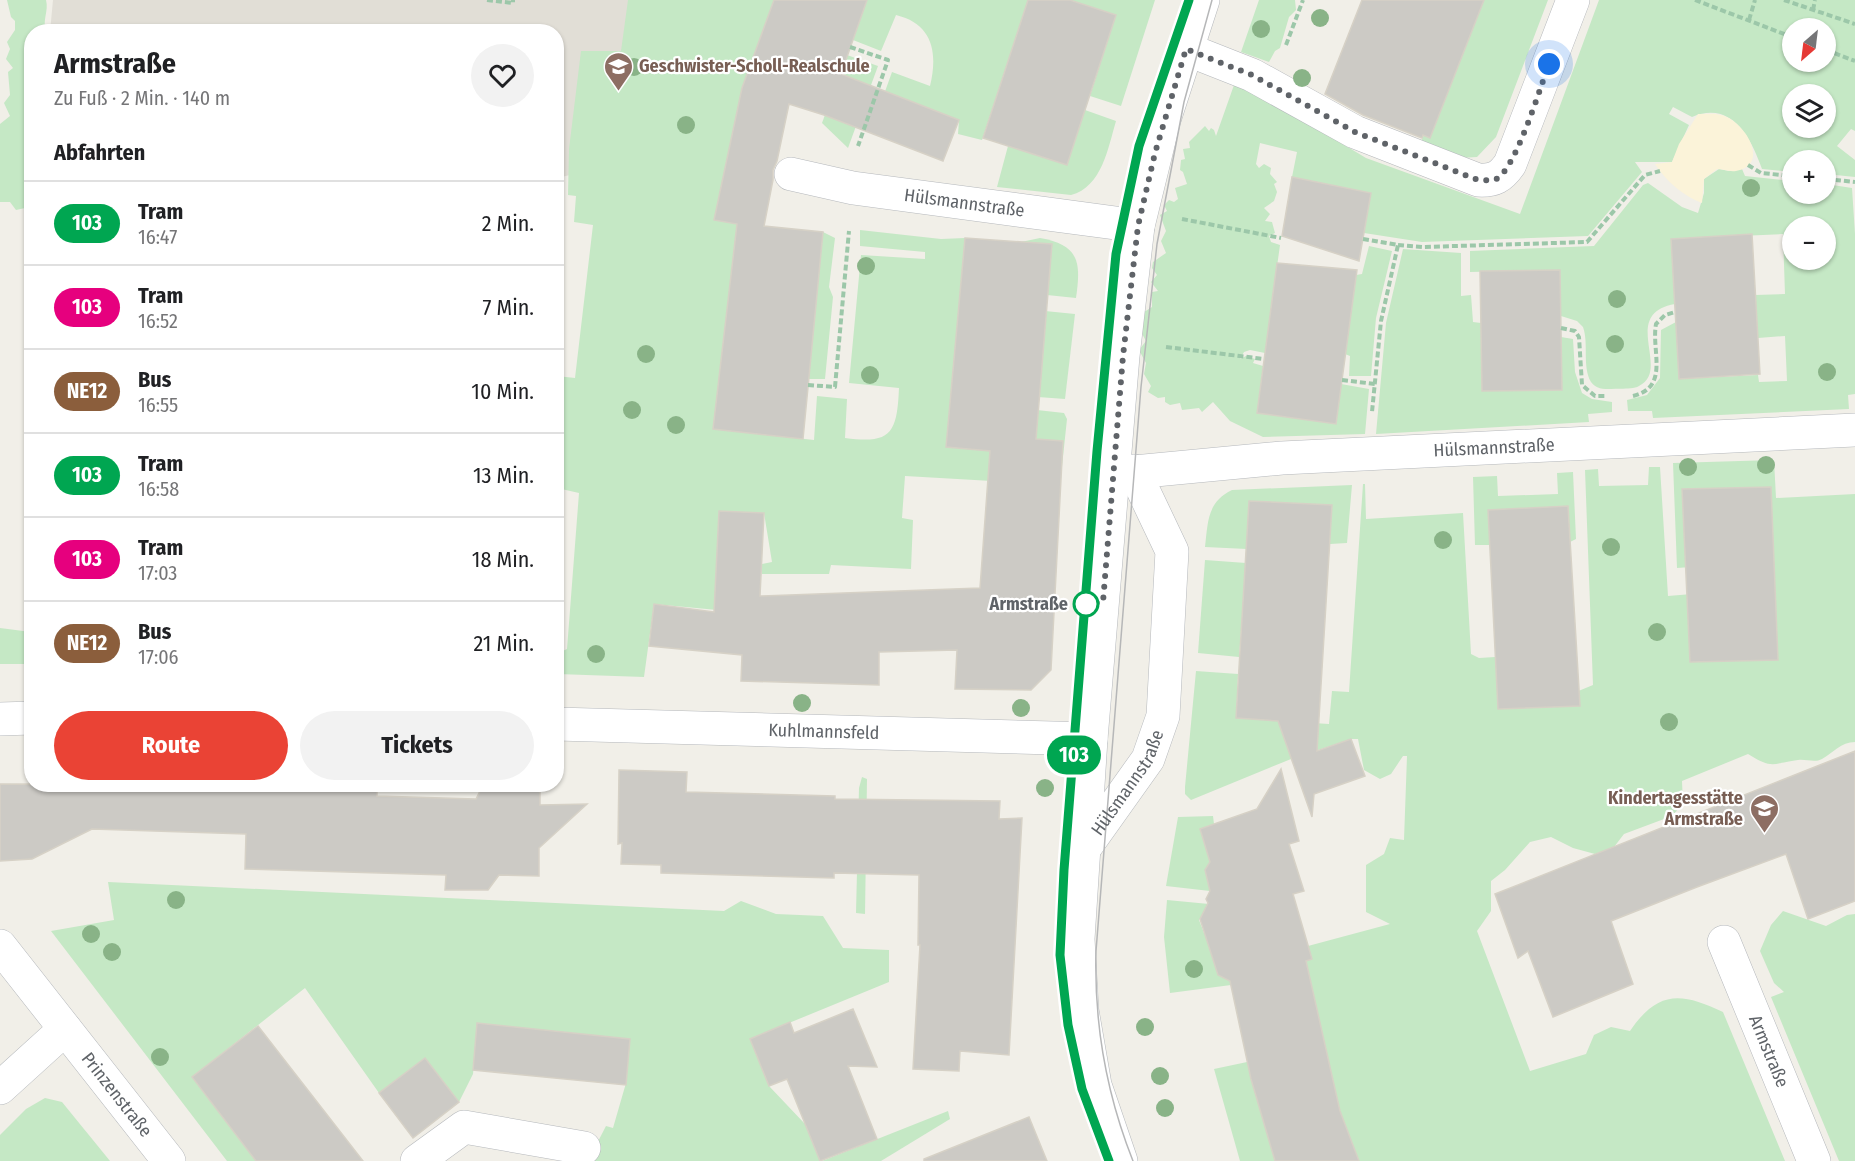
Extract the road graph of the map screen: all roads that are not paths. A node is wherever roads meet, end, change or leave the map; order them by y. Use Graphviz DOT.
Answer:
graph roads {
  1 [pos="1203,0"];
  2 [pos="1573,0"];
  3 [pos="1186,49"];
  4 [pos="791,174"];
  5 [pos="1139,219"];
  6 [pos="1855,430"];
  7 [pos="1124,472"];
  8 [pos="24,717"];
  9 [pos="0,718"];
  10 [pos="564,724"];
  11 [pos="1091,739"];
  12 [pos="1084,849"];
  13 [pos="1724,942"];
  14 [pos="0,946"];
  15 [pos="65,1029"];
  16 [pos="0,1088"];
  17 [pos="584,1148"];
  18 [pos="169,1161"];
  19 [pos="417,1161"];
  20 [pos="1121,1161"];
  21 [pos="1814,1161"];
  1 -- 3 [label="street, Hülsmannstraße"];
  2 -- 3 [label="street"];
  3 -- 5 [label="street, Hülsmannstraße"];
  4 -- 5 [label="street, Hülsmannstraße"];
  5 -- 7 [label="street, Hülsmannstraße"];
  6 -- 7 [label="street, Hülsmannstraße"];
  7 -- 11 [label="street, Hülsmannstraße"];
  7 -- 12 [label="street, Hülsmannstraße"];
  8 -- 9 [label="street"];
  10 -- 11 [label="street, Kuhlmannsfeld"];
  11 -- 12 [label="street, Hülsmannstraße"];
  12 -- 20 [label="street, Hülsmannstraße"];
  13 -- 21 [label="street, Armstraße"];
  14 -- 15 [label="street, Prinzenstraße"];
  15 -- 16 [label="street"];
  15 -- 18 [label="street, Prinzenstraße"];
  17 -- 19 [label="street"];
}
